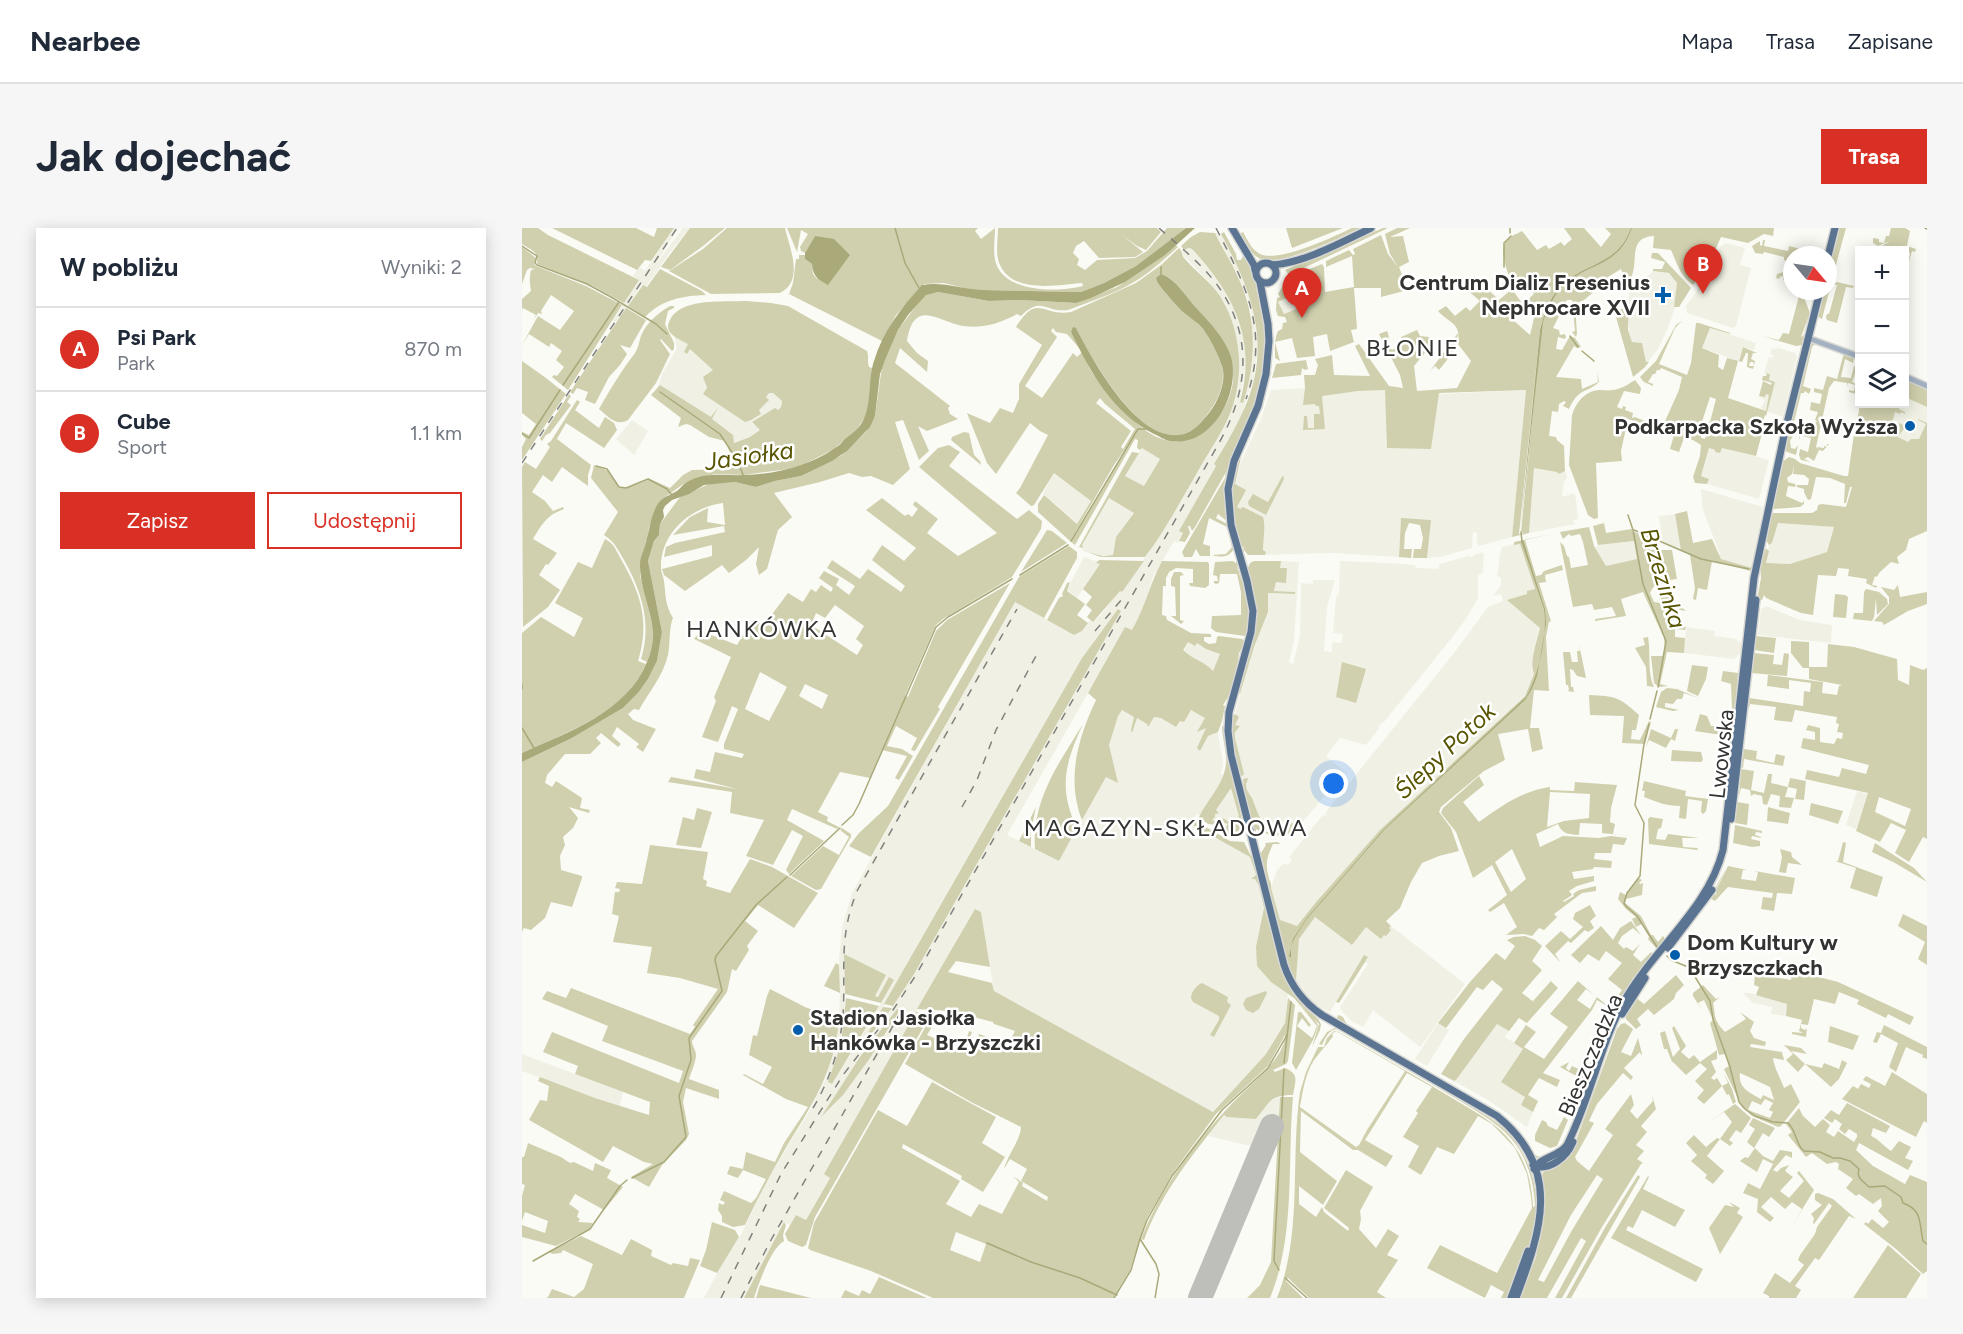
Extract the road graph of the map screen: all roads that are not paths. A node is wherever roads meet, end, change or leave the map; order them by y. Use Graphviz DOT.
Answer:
graph roads {
  1 [pos="1371,228"];
  2 [pos="1835,228"];
  3 [pos="1233,230"];
  4 [pos="1830,246"];
  5 [pos="1243,247"];
  6 [pos="1261,264"];
  7 [pos="1274,268"];
  8 [pos="1255,271"];
  9 [pos="1264,283"];
  10 [pos="1818,300"];
  11 [pos="1808,338"];
  12 [pos="1855,355"];
  13 [pos="1909,378"];
  14 [pos="1927,386"];
  15 [pos="1670,941"];
  16 [pos="1432,1079"];
  17 [pos="1530,1155"];
  18 [pos="1546,1163"];
  19 [pos="1533,1167"];
  20 [pos="1540,1185"];
  21 [pos="1511,1298"];
  22 [pos="1516,1298"];
  1 -- 7 [label="main road"];
  2 -- 4 [label="main road"];
  3 -- 5 [label="main road"];
  5 -- 6 [label="main road"];
  5 -- 8 [label="main road"];
  6 -- 7 [label="main road"];
  6 -- 8 [label="main road"];
  7 -- 9 [label="main road"];
  8 -- 9 [label="main road"];
  9 -- 16 [label="main road"];
  10 -- 11 [label="main road, Lwowska"];
  11 -- 12 [label="street"];
  11 -- 15 [label="main road, Lwowska"];
  13 -- 14 [label="street"];
  15 -- 18 [label="main road, Bieszczadzka"];
  16 -- 17 [label="main road"];
  16 -- 19 [label="main road"];
  17 -- 18 [label="main road"];
  17 -- 19 [label="main road"];
  18 -- 19 [label="main road, Bieszczadzka"];
  18 -- 20 [label="main road"];
  19 -- 20 [label="main road"];
  19 -- 21 [label="main road"];
  20 -- 22 [label="main road"];
}
